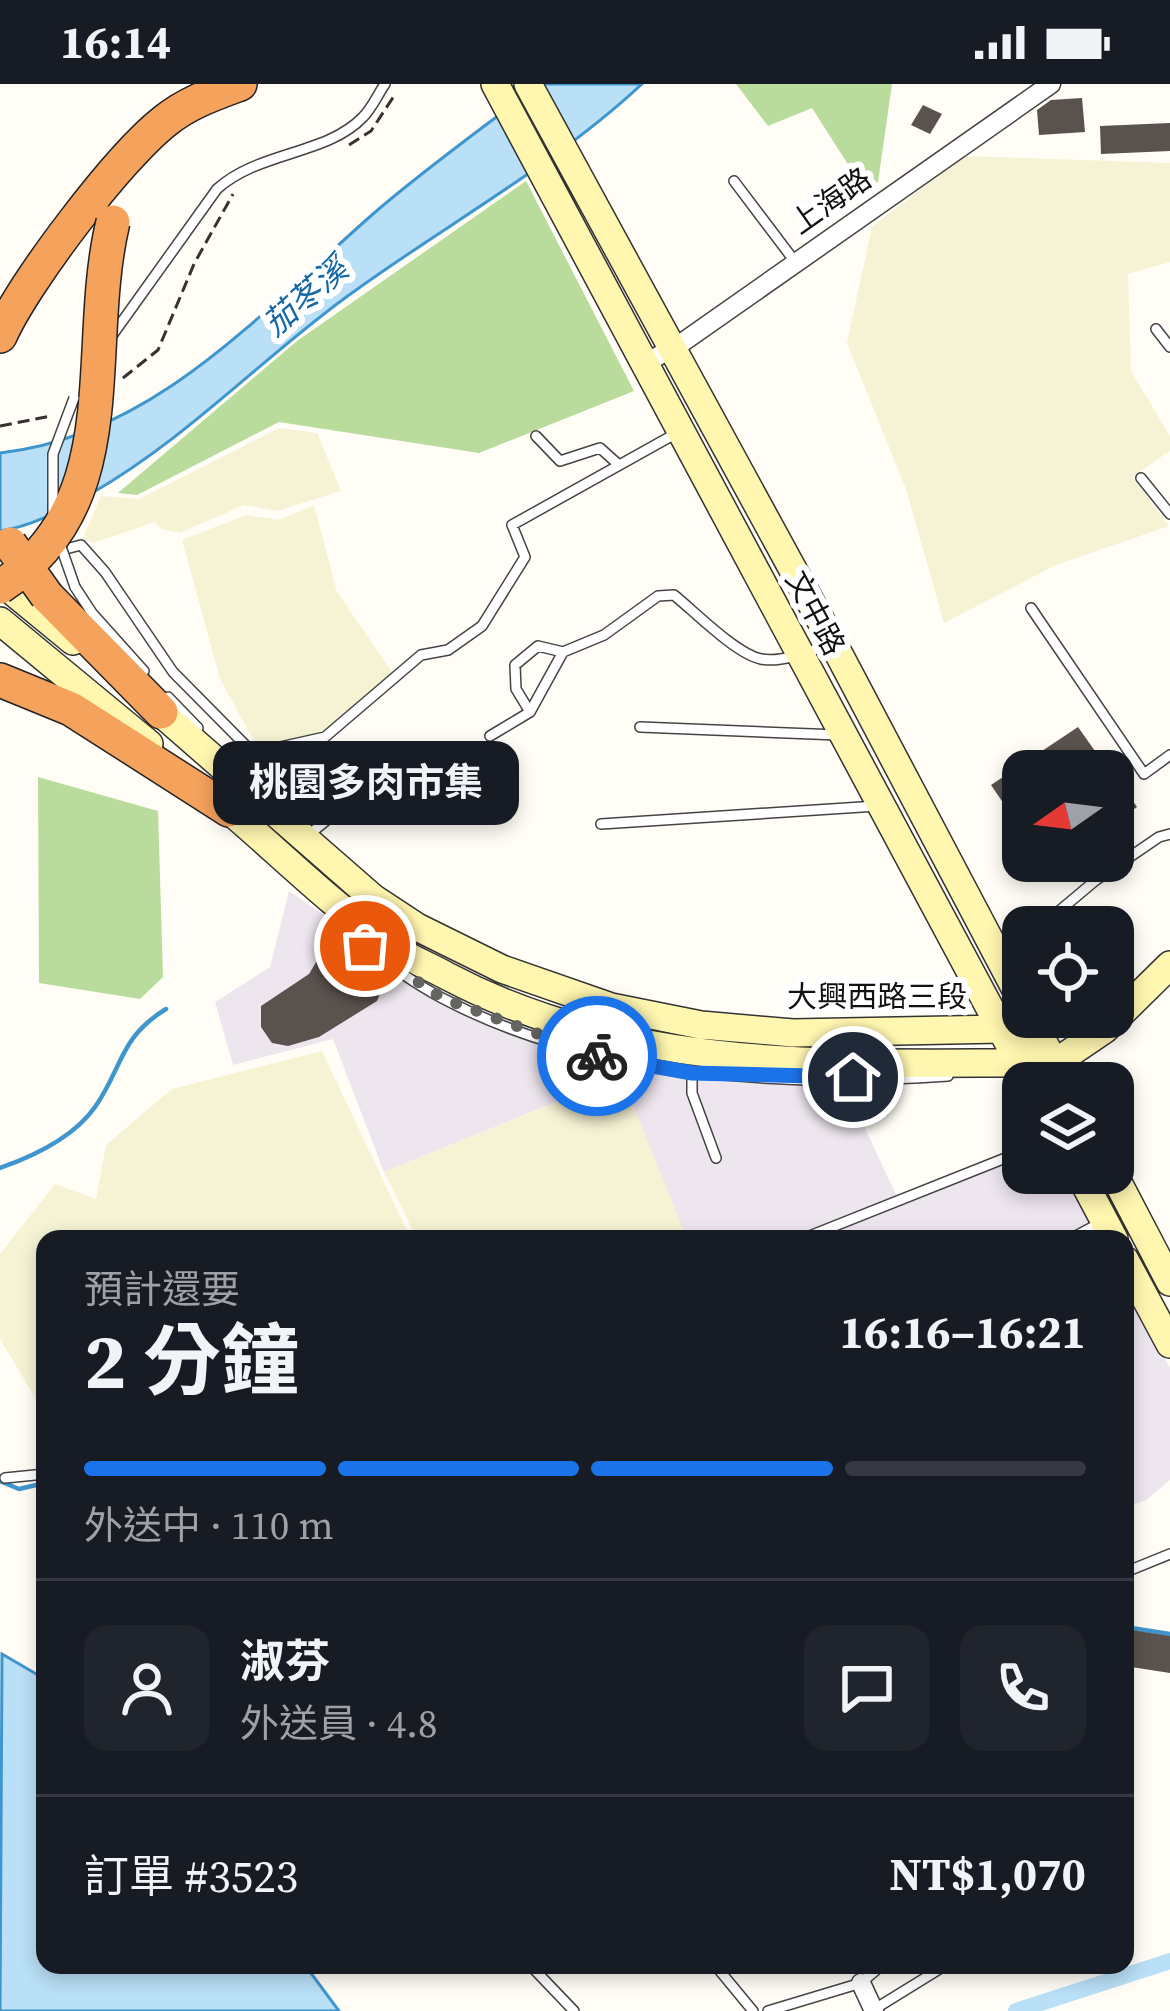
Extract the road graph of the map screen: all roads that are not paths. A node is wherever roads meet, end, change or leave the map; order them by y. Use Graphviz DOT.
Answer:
graph roads {
  1 [pos="242,84"];
  2 [pos="385,84"];
  3 [pos="528,84"];
  4 [pos="1051,84"];
  5 [pos="500,92"];
  6 [pos="548,120"];
  7 [pos="524,136"];
  8 [pos="557,165"];
  9 [pos="734,181"];
  10 [pos="796,263"];
  11 [pos="1156,328"];
  12 [pos="0,336"];
  13 [pos="1170,347"];
  14 [pos="672,348"];
  15 [pos="644,364"];
  16 [pos="86,372"];
  17 [pos="80,385"];
  18 [pos="680,431"];
  19 [pos="536,436"];
  20 [pos="619,465"];
  21 [pos="1141,478"];
  22 [pos="1170,514"];
  23 [pos="0,527"];
  24 [pos="0,567"];
  25 [pos="0,584"];
  26 [pos="61,591"];
  27 [pos="1031,608"];
  28 [pos="0,621"];
  29 [pos="832,643"];
  30 [pos="563,652"];
  31 [pos="800,655"];
  32 [pos="0,680"];
  33 [pos="161,712"];
  34 [pos="530,712"];
  35 [pos="64,720"];
  36 [pos="640,727"];
  37 [pos="844,735"];
  38 [pos="490,736"];
  39 [pos="253,753"];
  40 [pos="1170,755"];
  41 [pos="882,806"];
  42 [pos="230,811"];
  43 [pos="601,824"];
  44 [pos="1170,834"];
  45 [pos="305,848"];
  46 [pos="317,879"];
  47 [pos="1065,906"];
  48 [pos="346,910"];
  49 [pos="1000,960"];
  50 [pos="1002,964"];
  51 [pos="1169,968"];
  52 [pos="1001,1029"];
  53 [pos="990,1062"];
  54 [pos="1019,1062"];
  55 [pos="1045,1062"];
  56 [pos="1071,1062"];
  57 [pos="1002,1066"];
  58 [pos="692,1073"];
  59 [pos="716,1158"];
  60 [pos="1002,1158"];
  61 [pos="1090,1194"];
  62 [pos="1123,1194"];
  63 [pos="824,1230"];
  64 [pos="1109,1230"];
  65 [pos="1134,1277"];
  66 [pos="1170,1282"];
  67 [pos="1170,1344"];
  68 [pos="36,1475"];
  69 [pos="5,1478"];
  70 [pos="1170,1554"];
  71 [pos="1134,1568"];
  72 [pos="539,1974"];
  73 [pos="722,1974"];
  74 [pos="871,1974"];
  75 [pos="931,1974"];
  76 [pos="861,1982"];
  77 [pos="873,2010"];
  78 [pos="574,2011"];
  79 [pos="753,2011"];
  80 [pos="768,2011"];
  1 -- 12 [label="highway"];
  1 -- 25 [label="highway, bridge"];
  2 -- 16 [label="lane"];
  3 -- 6 [label="street"];
  4 -- 10 [label="street, 上海路"];
  5 -- 7 [label="street"];
  6 -- 7 [label="street"];
  6 -- 8 [label="street"];
  7 -- 8 [label="street"];
  8 -- 14 [label="street, 文中路"];
  8 -- 15 [label="street, 文中路"];
  9 -- 10 [label="lane"];
  10 -- 14 [label="street, 上海路"];
  11 -- 13 [label="lane"];
  14 -- 15 [label="street, 上海路"];
  14 -- 29 [label="street, 文中路"];
  15 -- 18 [label="street, 文中路"];
  17 -- 26 [label="lane, bridge"];
  18 -- 20 [label="lane"];
  18 -- 31 [label="street, 文中路"];
  19 -- 20 [label="lane"];
  20 -- 39 [label="lane"];
  21 -- 22 [label="lane"];
  23 -- 26 [label="highway, bridge"];
  24 -- 39 [label="lane"];
  25 -- 33 [label="street, 大興西路三段"];
  26 -- 33 [label="highway"];
  26 -- 45 [label="lane"];
  27 -- 40 [label="lane"];
  28 -- 42 [label="street"];
  29 -- 31 [label="lane"];
  29 -- 49 [label="street, 文中路"];
  30 -- 31 [label="lane"];
  30 -- 34 [label="lane"];
  30 -- 34 [label="lane"];
  31 -- 37 [label="street, 文中路"];
  32 -- 42 [label="highway"];
  33 -- 45 [label="street, 大興西路三段"];
  34 -- 38 [label="lane"];
  35 -- 46 [label="lane"];
  36 -- 37 [label="lane"];
  37 -- 41 [label="street, 文中路"];
  39 -- 45 [label="lane"];
  41 -- 43 [label="lane"];
  41 -- 52 [label="street, 文中路"];
  42 -- 46 [label="street"];
  44 -- 47 [label="lane"];
  45 -- 52 [label="street, 大興西路三段"];
  46 -- 48 [label="street"];
  48 -- 53 [label="street"];
  48 -- 58 [label="lane"];
  49 -- 50 [label="street, 文中路"];
  51 -- 56 [label="street"];
  52 -- 54 [label="street, 文中路"];
  52 -- 55 [label="street, 大興西路三段"];
  53 -- 57 [label="street"];
  53 -- 58 [label="lane"];
  58 -- 59 [label="lane"];
  60 -- 63 [label="lane"];
  61 -- 64 [label="street"];
  62 -- 66 [label="street"];
  65 -- 67 [label="street"];
  68 -- 69 [label="lane"];
  70 -- 71 [label="lane"];
  72 -- 78 [label="lane"];
  73 -- 79 [label="lane"];
  74 -- 76 [label="lane"];
  75 -- 77 [label="lane"];
  76 -- 77 [label="street"];
  76 -- 80 [label="lane"];
}
